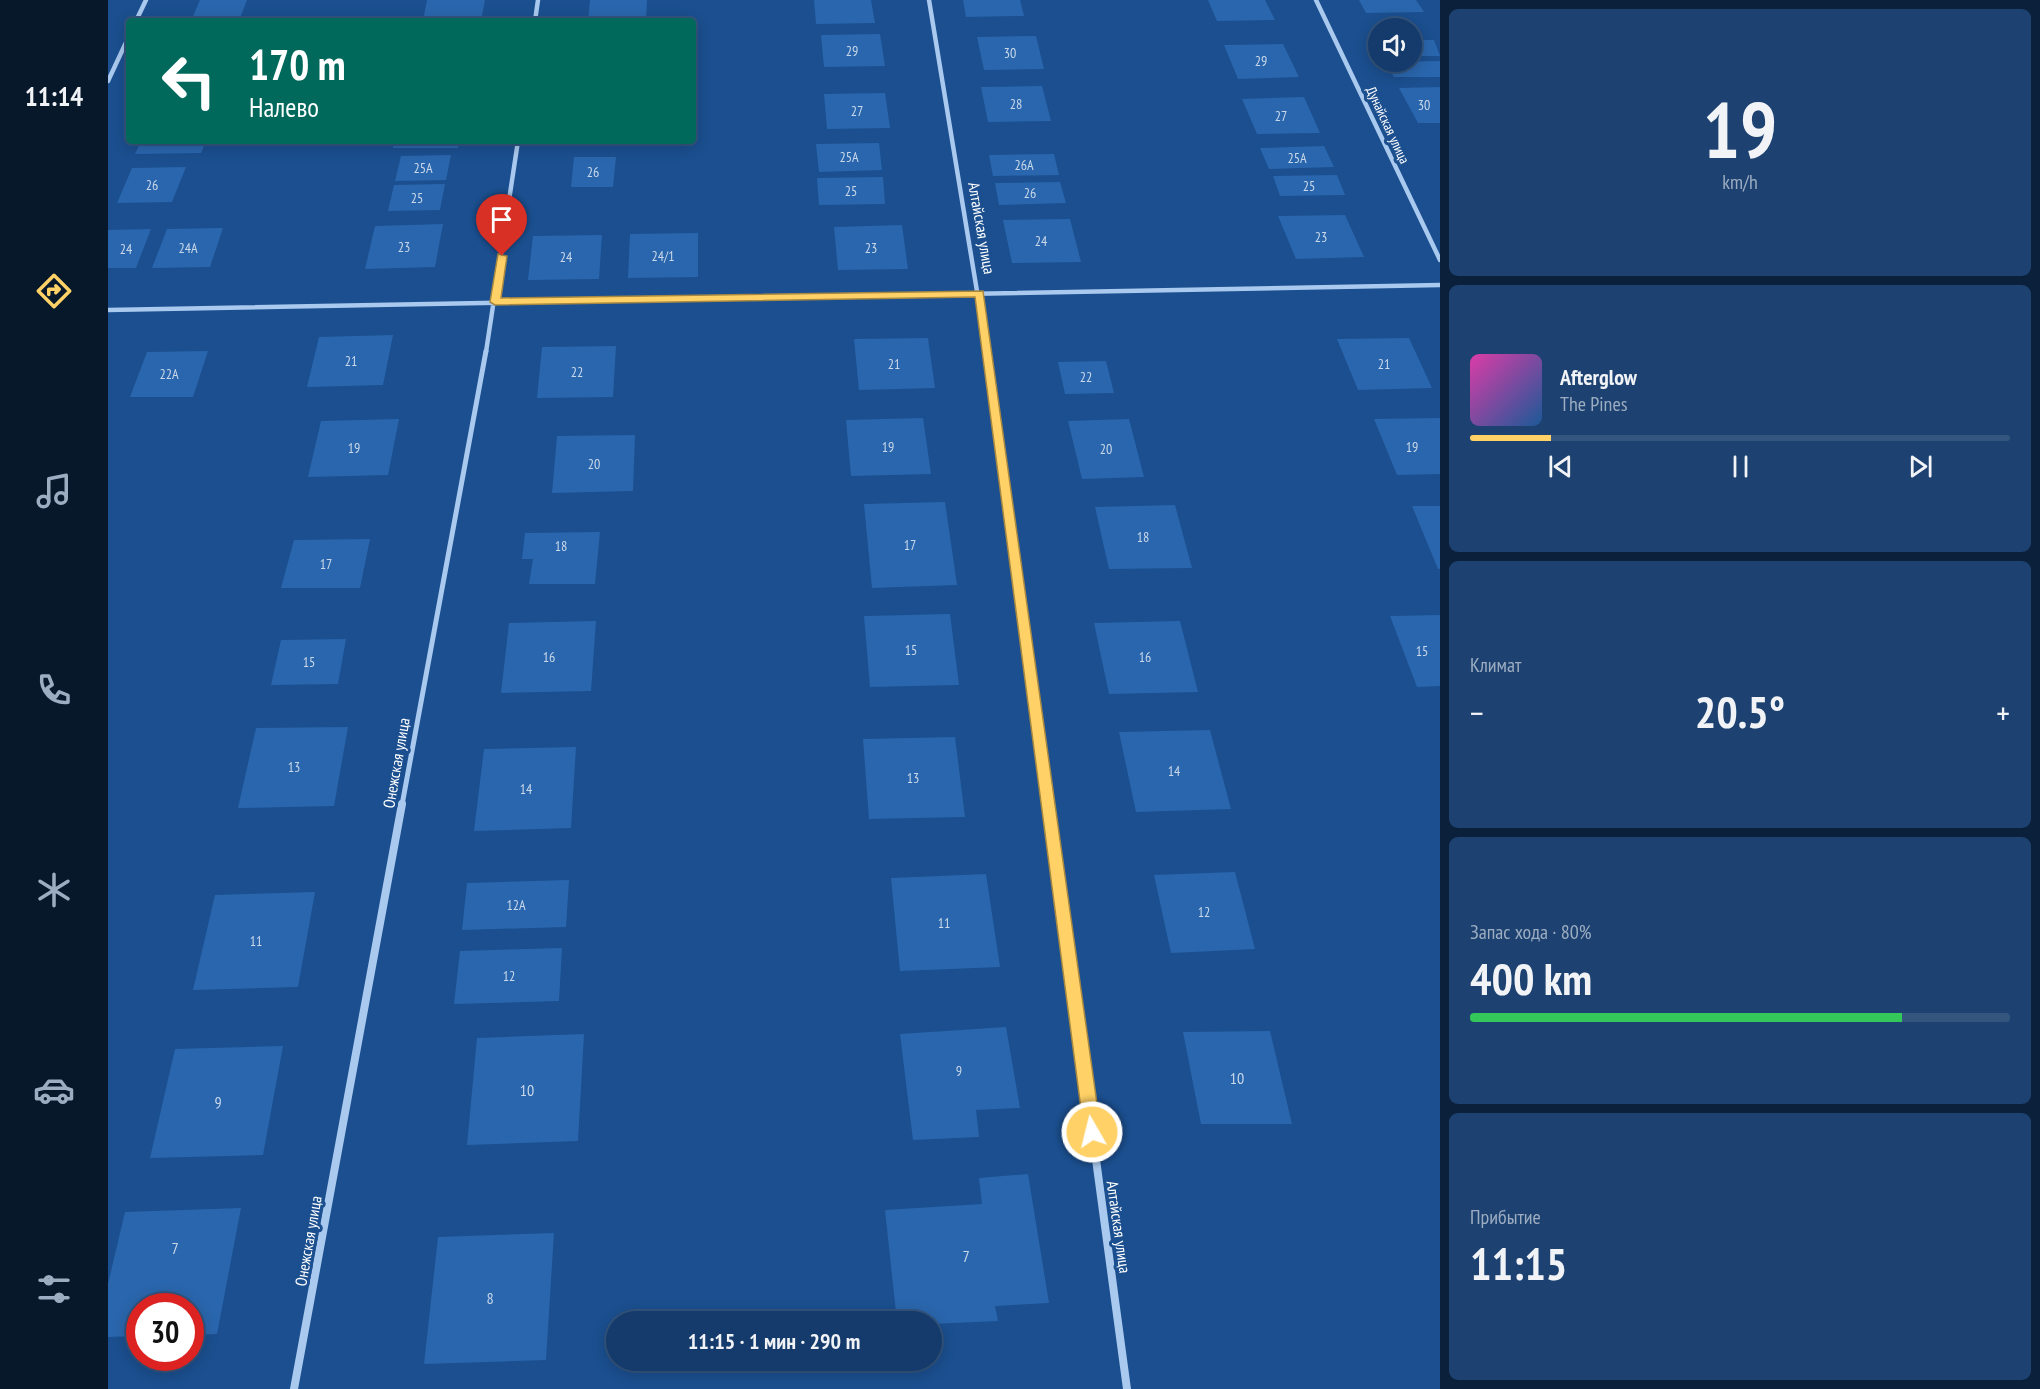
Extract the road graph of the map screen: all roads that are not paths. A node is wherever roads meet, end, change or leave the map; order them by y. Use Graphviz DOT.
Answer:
graph roads {
  1 [pos="146,0"];
  2 [pos="538,0"];
  3 [pos="929,0"];
  4 [pos="1316,0"];
  5 [pos="137,18"];
  6 [pos="535,18"];
  7 [pos="126,42"];
  8 [pos="108,81"];
  9 [pos="518,144"];
  10 [pos="1440,260"];
  11 [pos="1440,285"];
  12 [pos="980,293"];
  13 [pos="495,302"];
  14 [pos="108,310"];
  15 [pos="294,1389"];
  16 [pos="1127,1389"];
  1 -- 5 [label="street"];
  2 -- 6 [label="street"];
  3 -- 12 [label="street, Алтайская улица"];
  4 -- 10 [label="street, Дунайская улица"];
  7 -- 8 [label="street"];
  9 -- 13 [label="street, Онежская улица"];
  11 -- 12 [label="street"];
  12 -- 13 [label="street"];
  12 -- 16 [label="street, Алтайская улица"];
  13 -- 14 [label="street"];
  13 -- 15 [label="street, Онежская улица"];
}
